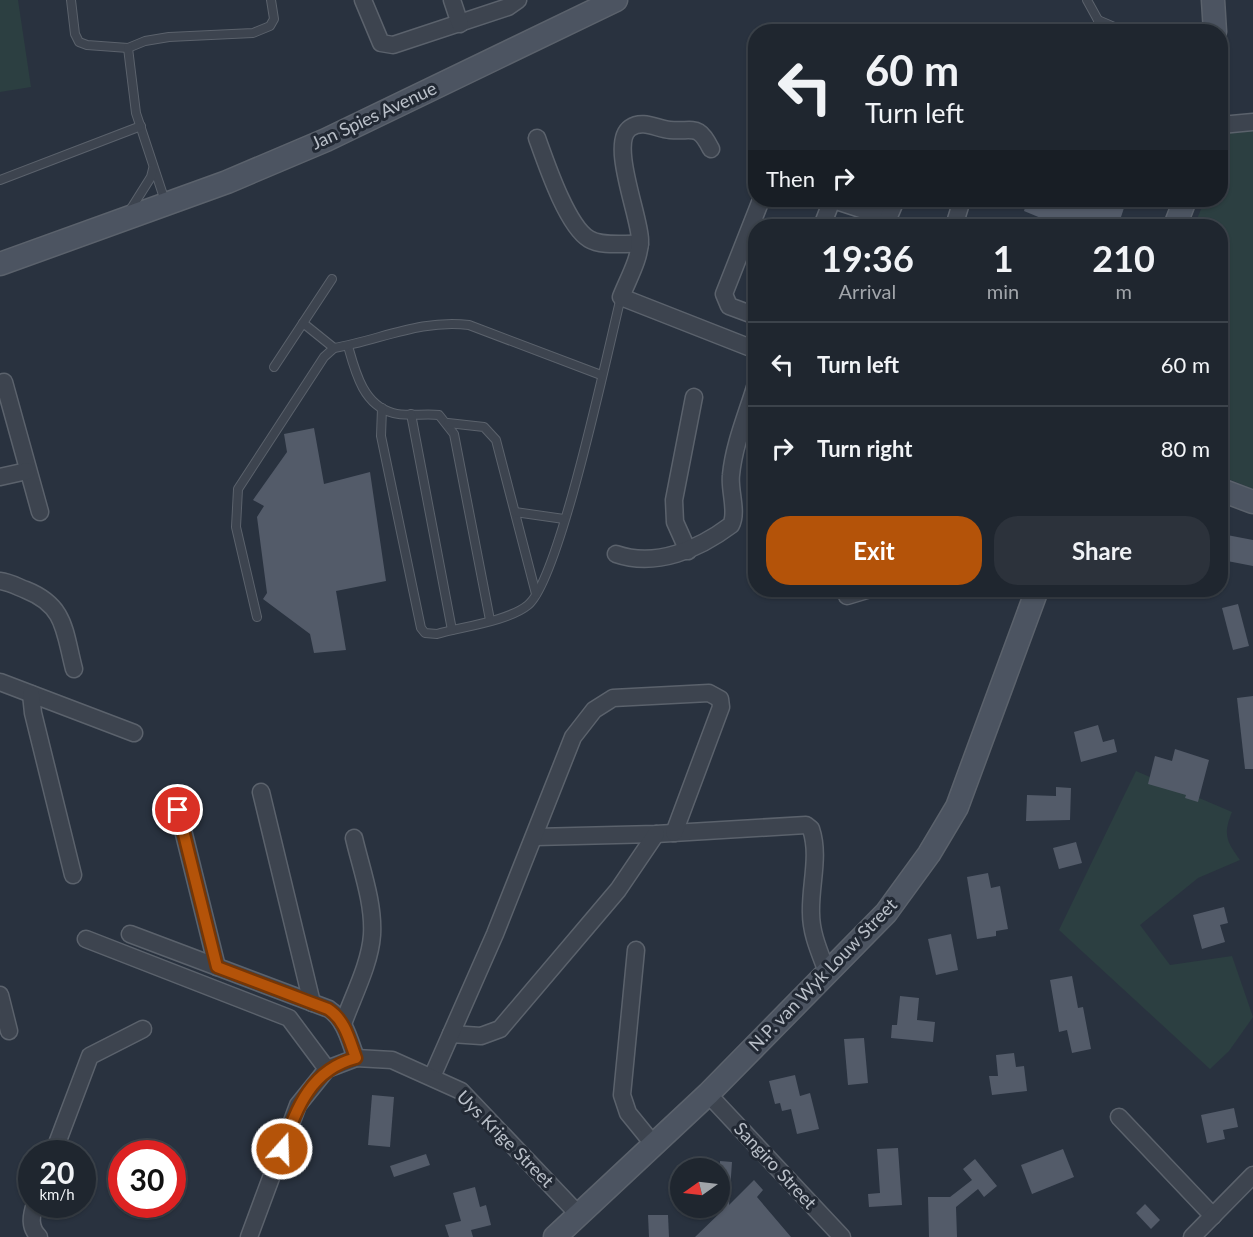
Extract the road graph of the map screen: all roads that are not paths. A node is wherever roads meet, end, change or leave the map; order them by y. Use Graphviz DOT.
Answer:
graph roads {
  1 [pos="72,0"];
  2 [pos="271,0"];
  3 [pos="363,0"];
  4 [pos="452,0"];
  5 [pos="518,0"];
  6 [pos="616,0"];
  7 [pos="1087,0"];
  8 [pos="1098,20"];
  9 [pos="460,24"];
  10 [pos="1099,24"];
  11 [pos="1107,24"];
  12 [pos="128,48"];
  13 [pos="1253,122"];
  14 [pos="1228,124"];
  15 [pos="141,126"];
  16 [pos="537,138"];
  17 [pos="711,149"];
  18 [pos="153,168"];
  19 [pos="0,180"];
  20 [pos="166,204"];
  21 [pos="850,207"];
  22 [pos="125,218"];
  23 [pos="880,219"];
  24 [pos="748,233"];
  25 [pos="640,244"];
  26 [pos="0,264"];
  27 [pos="332,279"];
  28 [pos="621,297"];
  29 [pos="748,313"];
  30 [pos="303,324"];
  31 [pos="348,346"];
  32 [pos="748,347"];
  33 [pos="334,348"];
  34 [pos="274,367"];
  35 [pos="601,375"];
  36 [pos="4,382"];
  37 [pos="694,397"];
  38 [pos="382,408"];
  39 [pos="748,413"];
  40 [pos="411,414"];
  41 [pos="448,423"];
  42 [pos="27,471"];
  43 [pos="0,477"];
  44 [pos="1228,493"];
  45 [pos="1253,502"];
  46 [pos="40,512"];
  47 [pos="515,512"];
  48 [pos="564,519"];
  49 [pos="688,551"];
  50 [pos="616,554"];
  51 [pos="0,582"];
  52 [pos="536,594"];
  53 [pos="1034,597"];
  54 [pos="257,617"];
  55 [pos="490,620"];
  56 [pos="452,630"];
  57 [pos="74,669"];
  58 [pos="0,682"];
  59 [pos="31,694"];
  60 [pos="134,733"];
  61 [pos="261,792"];
  62 [pos="178,810"];
  63 [pos="674,833"];
  64 [pos="656,834"];
  65 [pos="535,837"];
  66 [pos="354,838"];
  67 [pos="73,875"];
  68 [pos="130,934"];
  69 [pos="86,939"];
  70 [pos="636,950"];
  71 [pos="217,967"];
  72 [pos="827,972"];
  73 [pos="0,995"];
  74 [pos="312,1003"];
  75 [pos="344,1024"];
  76 [pos="143,1029"];
  77 [pos="9,1031"];
  78 [pos="452,1034"];
  79 [pos="356,1058"];
  80 [pos="327,1069"];
  81 [pos="432,1077"];
  82 [pos="708,1095"];
  83 [pos="1119,1117"];
  84 [pos="58,1140"];
  85 [pos="654,1145"];
  86 [pos="1253,1175"];
  87 [pos="579,1215"];
  88 [pos="1213,1216"];
  89 [pos="32,1218"];
  90 [pos="39,1237"];
  91 [pos="249,1237"];
  92 [pos="555,1237"];
  93 [pos="842,1237"];
  94 [pos="1192,1237"];
  1 -- 12 [label="lane"];
  2 -- 12 [label="lane"];
  3 -- 9 [label="street"];
  4 -- 9 [label="street"];
  5 -- 9 [label="street"];
  6 -- 20 [label="street, Jan Spies Avenue"];
  7 -- 8 [label="lane"];
  8 -- 10 [label="lane"];
  8 -- 11 [label="lane"];
  12 -- 15 [label="lane"];
  13 -- 14 [label="street"];
  15 -- 18 [label="lane"];
  15 -- 19 [label="lane"];
  16 -- 25 [label="street"];
  17 -- 25 [label="street"];
  18 -- 20 [label="lane"];
  18 -- 22 [label="lane"];
  20 -- 22 [label="street, Jan Spies Avenue"];
  21 -- 23 [label="street"];
  22 -- 26 [label="street, Jan Spies Avenue"];
  24 -- 29 [label="street"];
  25 -- 28 [label="street"];
  27 -- 30 [label="lane"];
  28 -- 32 [label="street"];
  28 -- 35 [label="lane"];
  30 -- 33 [label="lane"];
  30 -- 34 [label="lane"];
  31 -- 33 [label="lane"];
  31 -- 35 [label="lane"];
  31 -- 38 [label="lane"];
  33 -- 54 [label="lane"];
  35 -- 48 [label="lane"];
  36 -- 42 [label="street"];
  37 -- 49 [label="street"];
  38 -- 40 [label="lane"];
  38 -- 56 [label="lane"];
  39 -- 49 [label="street"];
  40 -- 41 [label="lane"];
  40 -- 56 [label="lane"];
  41 -- 47 [label="lane"];
  41 -- 55 [label="lane"];
  42 -- 43 [label="street"];
  42 -- 46 [label="street"];
  44 -- 45 [label="street"];
  47 -- 48 [label="lane"];
  47 -- 52 [label="lane"];
  48 -- 52 [label="lane"];
  49 -- 50 [label="street"];
  51 -- 57 [label="street"];
  52 -- 55 [label="lane"];
  53 -- 72 [label="street, N.P. van Wyk Louw Street"];
  55 -- 56 [label="lane"];
  58 -- 59 [label="street"];
  59 -- 60 [label="street"];
  59 -- 67 [label="street"];
  61 -- 74 [label="street"];
  62 -- 71 [label="street"];
  63 -- 64 [label="street"];
  63 -- 65 [label="street"];
  63 -- 72 [label="street"];
  64 -- 65 [label="street"];
  64 -- 78 [label="street"];
  65 -- 78 [label="street"];
  66 -- 75 [label="street"];
  68 -- 71 [label="street"];
  69 -- 80 [label="street"];
  70 -- 85 [label="street"];
  71 -- 74 [label="street"];
  72 -- 82 [label="street, N.P. van Wyk Louw Street"];
  73 -- 77 [label="street"];
  74 -- 75 [label="street"];
  75 -- 79 [label="street"];
  76 -- 84 [label="street"];
  78 -- 81 [label="street"];
  79 -- 80 [label="street, Uys Krige Street"];
  79 -- 81 [label="street, Uys Krige Street"];
  80 -- 91 [label="street"];
  81 -- 87 [label="street, Uys Krige Street"];
  82 -- 85 [label="street, N.P. van Wyk Louw Street"];
  82 -- 93 [label="street, Sangiro Street"];
  83 -- 88 [label="street"];
  85 -- 87 [label="street, N.P. van Wyk Louw Street"];
  86 -- 88 [label="street"];
  87 -- 92 [label="street, N.P. van Wyk Louw Street"];
  88 -- 94 [label="street"];
  89 -- 90 [label="street"];
}
